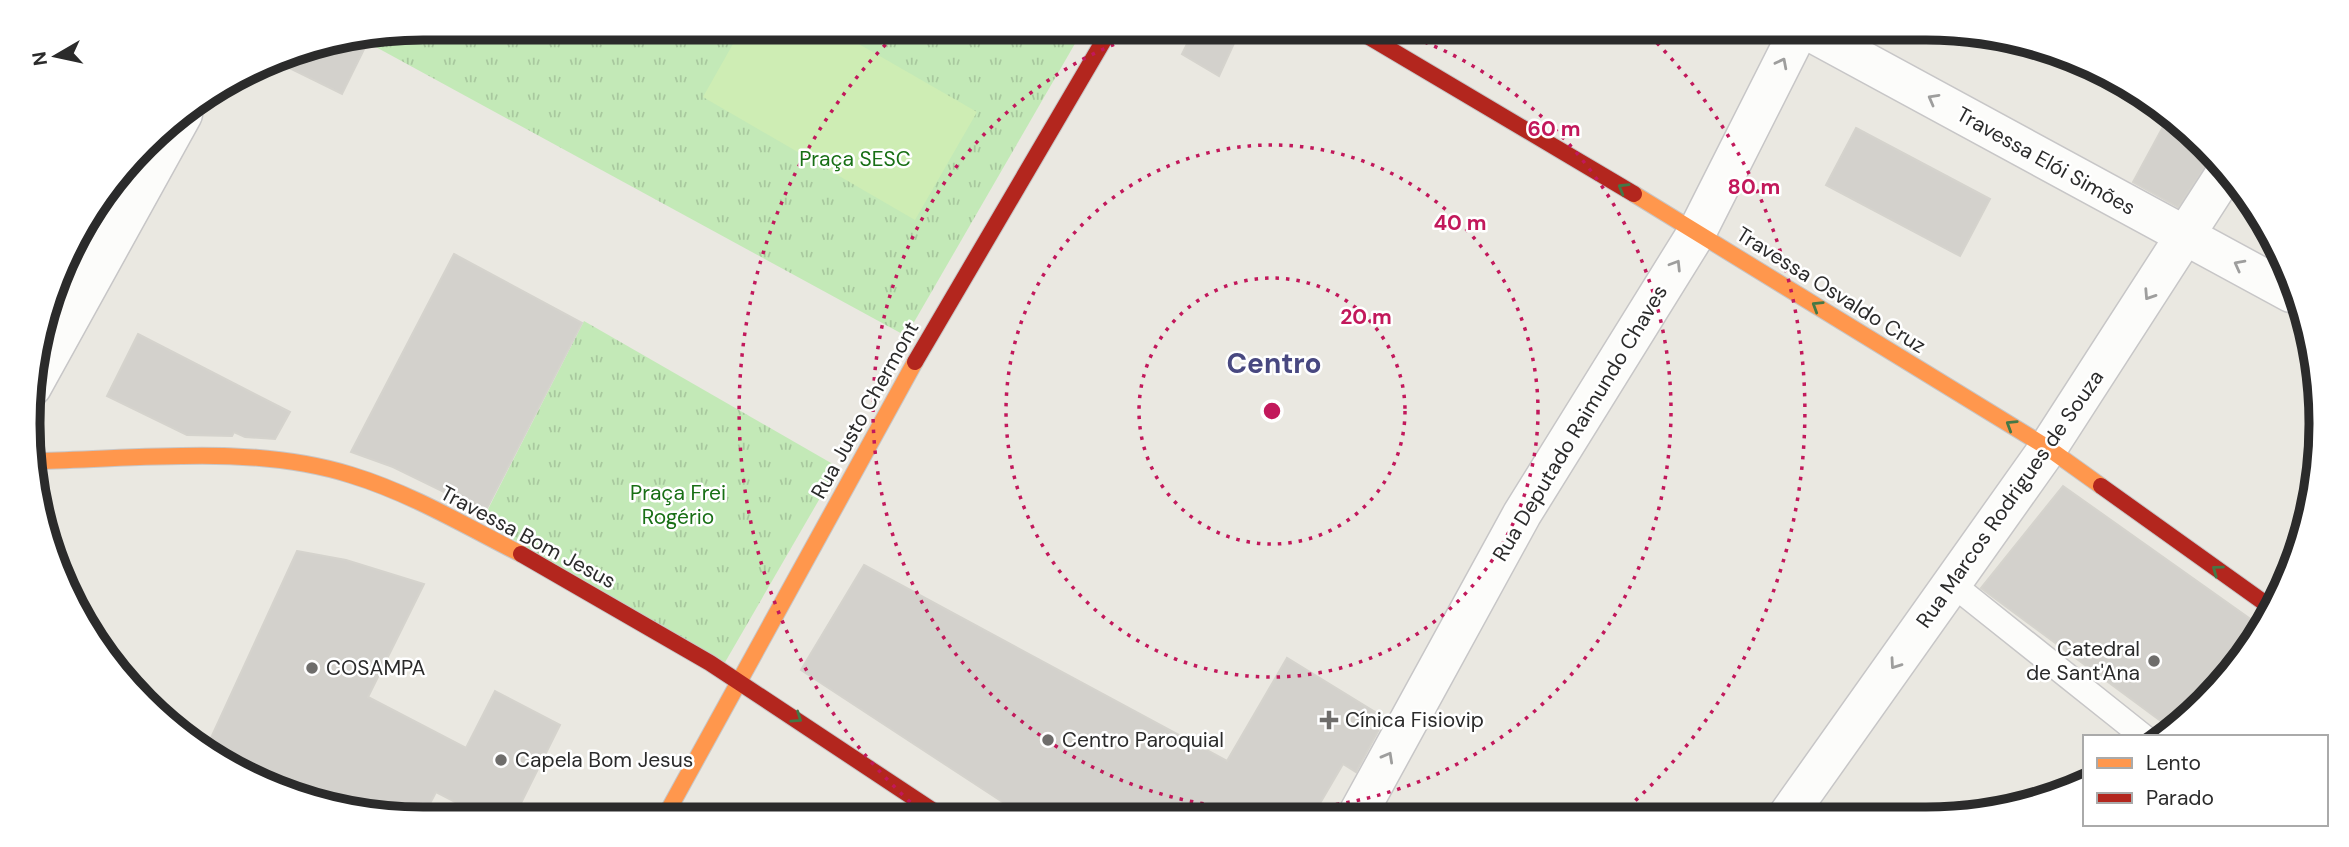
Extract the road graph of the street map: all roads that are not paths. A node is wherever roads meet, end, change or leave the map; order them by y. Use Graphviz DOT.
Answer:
graph roads {
  1 [pos="1104,40"];
  2 [pos="1374,40"];
  3 [pos="1795,40"];
  4 [pos="1823,40"];
  5 [pos="172,134"];
  6 [pos="2221,180"];
  7 [pos="1697,232"];
  8 [pos="2186,238"];
  9 [pos="2284,290"];
  10 [pos="46,362"];
  11 [pos="2048,448"];
  12 [pos="42,461"];
  13 [pos="1951,583"];
  14 [pos="2264,602"];
  15 [pos="741,680"];
  16 [pos="2141,735"];
  17 [pos="670,807"];
  18 [pos="928,807"];
  19 [pos="1361,807"];
  20 [pos="1793,807"];
  1 -- 15 [label="street, Rua Justo Chermont"];
  7 -- 2 [label="street, Travessa Osvaldo Cruz, one-way"];
  7 -- 3 [label="street, Rua Deputado Raimundo Chaves, one-way"];
  8 -- 4 [label="street, Travessa Elói Simões, one-way"];
  5 -- 10 [label="street"];
  6 -- 8 [label="street, Rua Marcos Rodrigues de Souza"];
  11 -- 7 [label="street, Travessa Osvaldo Cruz, one-way"];
  19 -- 7 [label="street, Rua Deputado Raimundo Chaves, one-way"];
  9 -- 8 [label="street, Travessa Elói Simões, one-way"];
  8 -- 11 [label="street, Rua Marcos Rodrigues de Souza, one-way"];
  11 -- 13 [label="street, Rua Marcos Rodrigues de Souza"];
  14 -- 11 [label="street, Travessa Osvaldo Cruz, one-way"];
  12 -- 15 [label="street, Travessa Bom Jesus"];
  13 -- 16 [label="lane"];
  13 -- 20 [label="street, Rua Marcos Rodrigues de Souza, one-way"];
  15 -- 17 [label="street, Rua Justo Chermont"];
  15 -- 18 [label="street, Travessa Bom Jesus, one-way"];
}
